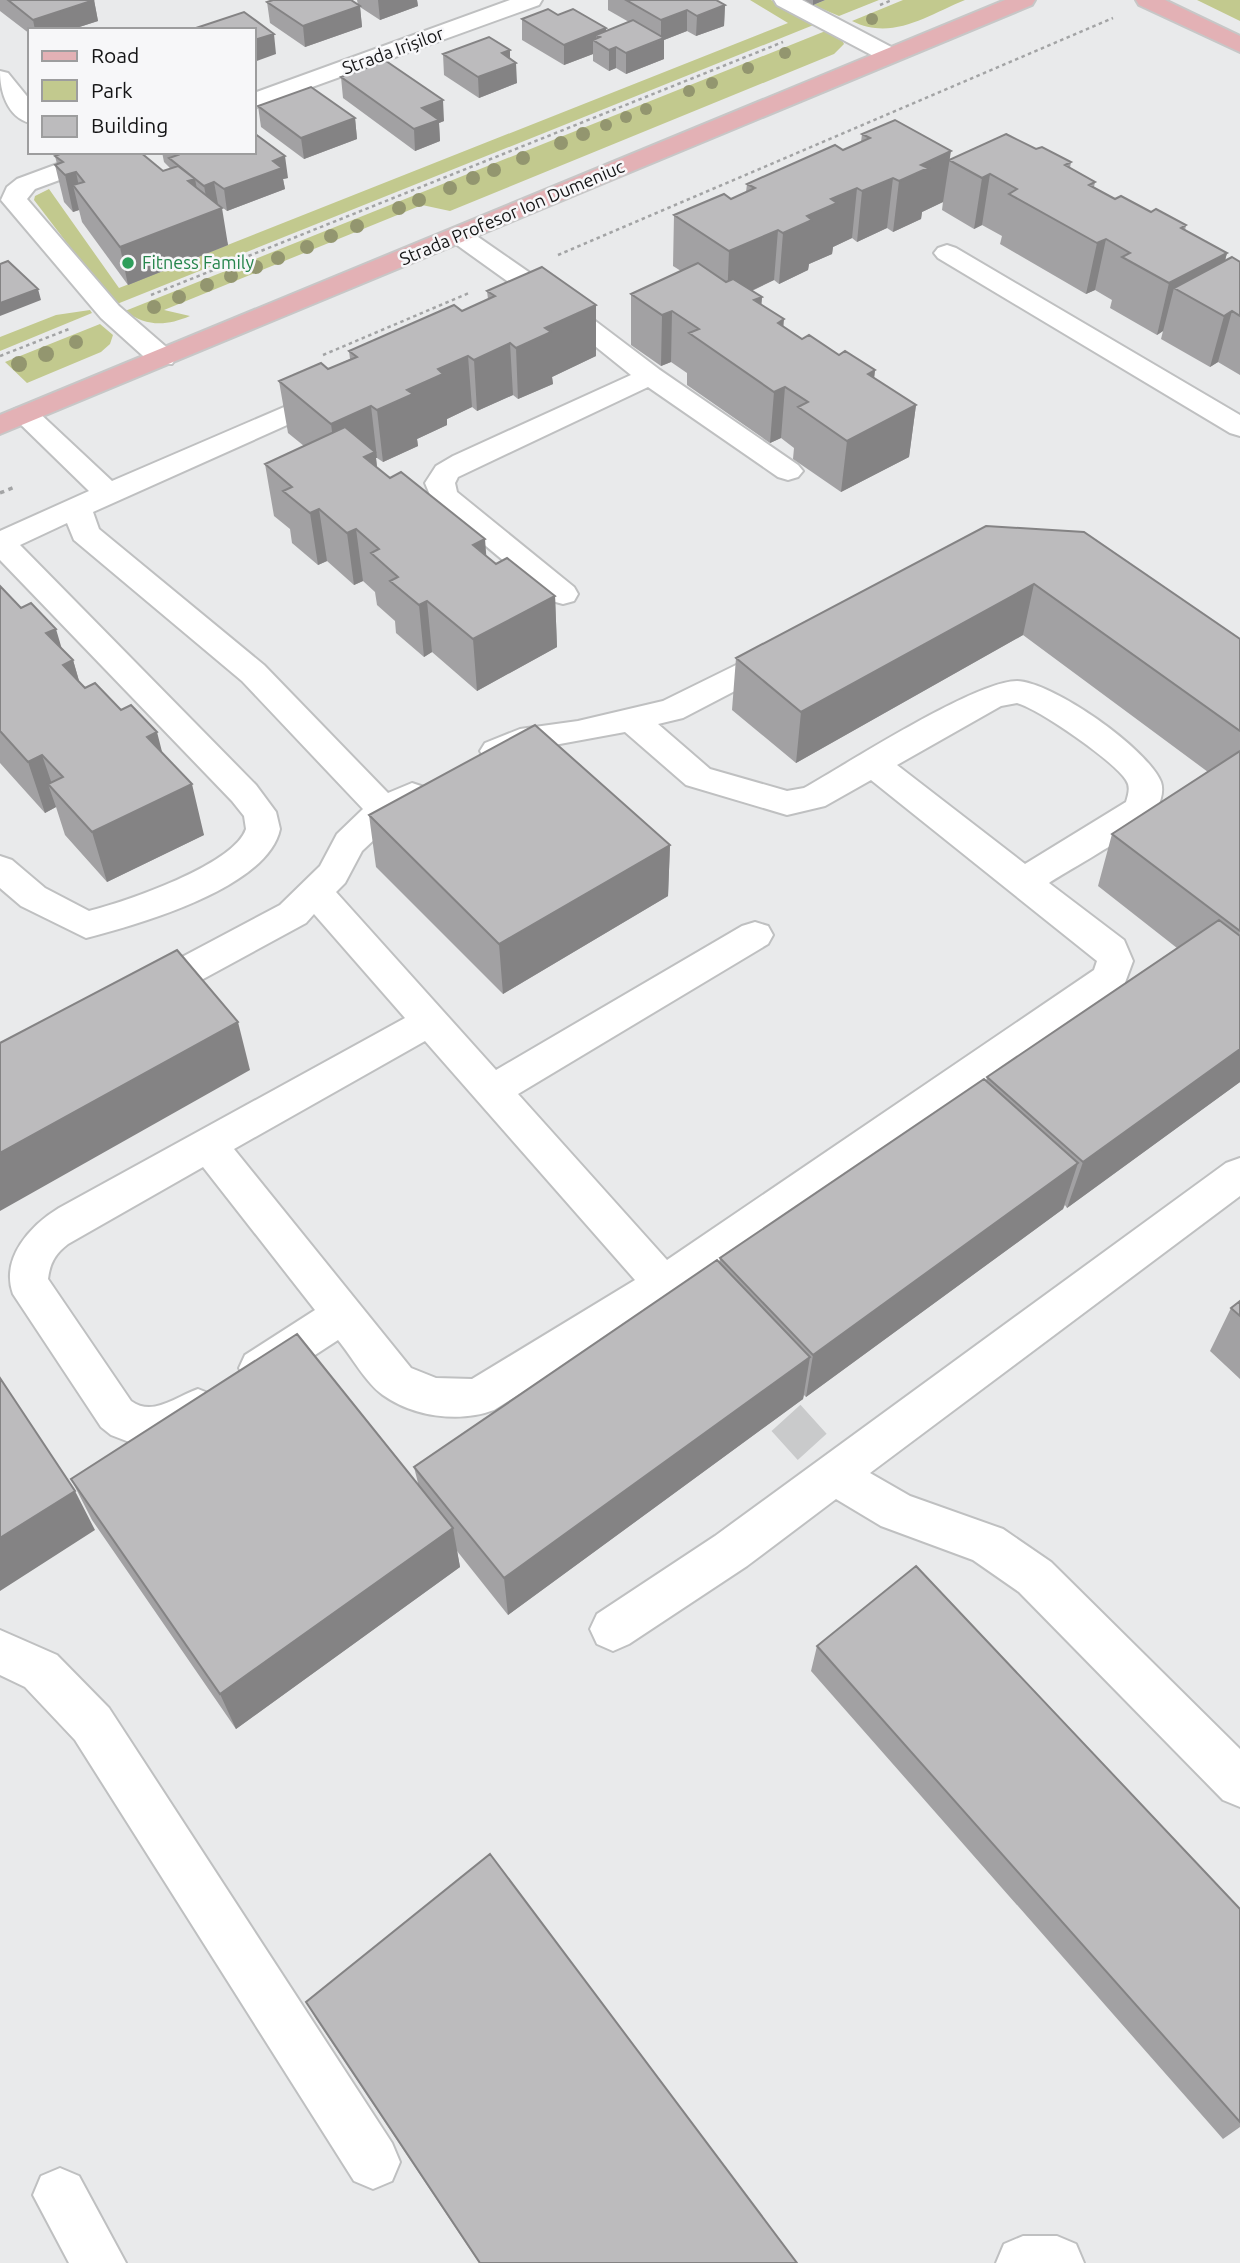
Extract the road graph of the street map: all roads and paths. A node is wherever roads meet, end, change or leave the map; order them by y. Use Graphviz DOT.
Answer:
graph roads {
  1 [pos="785,0"];
  2 [pos="892,0"];
  3 [pos="1024,0"];
  4 [pos="1149,1"];
  5 [pos="517,2"];
  6 [pos="830,24"];
  7 [pos="1240,45"];
  8 [pos="889,55"];
  9 [pos="0,78"];
  10 [pos="256,100"];
  11 [pos="28,113"];
  12 [pos="101,154"];
  13 [pos="64,160"];
  14 [pos="459,234"];
  15 [pos="947,253"];
  16 [pos="524,281"];
  17 [pos="110,312"];
  18 [pos="493,322"];
  19 [pos="0,356"];
  20 [pos="162,358"];
  21 [pos="313,360"];
  22 [pos="650,376"];
  23 [pos="359,383"];
  24 [pos="12,420"];
  25 [pos="1240,427"];
  26 [pos="74,462"];
  27 [pos="788,471"];
  28 [pos="0,493"];
  29 [pos="109,494"];
  30 [pos="77,507"];
  31 [pos="563,594"];
  32 [pos="806,640"];
  33 [pos="633,721"];
  34 [pos="873,764"];
  35 [pos="384,810"];
  36 [pos="0,869"];
  37 [pos="1025,881"];
  38 [pos="317,894"];
  39 [pos="755,935"];
  40 [pos="118,1008"];
  41 [pos="430,1021"];
  42 [pos="492,1091"];
  43 [pos="208,1144"];
  44 [pos="1240,1174"];
  45 [pos="663,1283"];
  46 [pos="344,1314"];
  47 [pos="835,1472"];
  48 [pos="613,1629"];
  49 [pos="0,1652"];
  50 [pos="1240,1783"];
  51 [pos="373,2162"];
  52 [pos="60,2195"];
  53 [pos="99,2263"];
  54 [pos="1023,2263"];
  55 [pos="1057,2263"];
  1 -- 6 [label="street"];
  2 -- 6 [label="path"];
  3 -- 8 [label="main road, Strada Profesor Ion Dumeniuc"];
  4 -- 7 [label="main road"];
  4 -- 16 [label="path"];
  5 -- 10 [label="street, Strada Irișilor"];
  6 -- 8 [label="street"];
  6 -- 17 [label="path"];
  8 -- 14 [label="main road, Strada Profesor Ion Dumeniuc"];
  9 -- 11 [label="street"];
  12 -- 13 [label="street"];
  13 -- 17 [label="street"];
  14 -- 16 [label="street"];
  14 -- 20 [label="main road, Strada Profesor Ion Dumeniuc"];
  15 -- 25 [label="street"];
  16 -- 18 [label="street"];
  16 -- 21 [label="path"];
  16 -- 22 [label="street"];
  17 -- 19 [label="path"];
  17 -- 20 [label="street"];
  20 -- 24 [label="main road, Strada Profesor Ion Dumeniuc"];
  22 -- 27 [label="street"];
  22 -- 31 [label="street"];
  23 -- 29 [label="street"];
  24 -- 26 [label="street"];
  26 -- 28 [label="path"];
  26 -- 29 [label="street"];
  29 -- 30 [label="street"];
  30 -- 35 [label="street"];
  30 -- 36 [label="street"];
  32 -- 33 [label="street"];
  33 -- 34 [label="street"];
  33 -- 35 [label="street"];
  34 -- 37 [label="street"];
  34 -- 37 [label="street"];
  35 -- 38 [label="street"];
  37 -- 45 [label="street"];
  38 -- 40 [label="street"];
  38 -- 41 [label="street"];
  39 -- 42 [label="street"];
  41 -- 42 [label="street"];
  41 -- 43 [label="street"];
  42 -- 45 [label="street"];
  43 -- 46 [label="street"];
  43 -- 46 [label="street"];
  44 -- 47 [label="street"];
  45 -- 46 [label="street"];
  47 -- 48 [label="street"];
  47 -- 50 [label="street"];
  49 -- 51 [label="street"];
  52 -- 53 [label="street"];
  54 -- 55 [label="street"];
}
